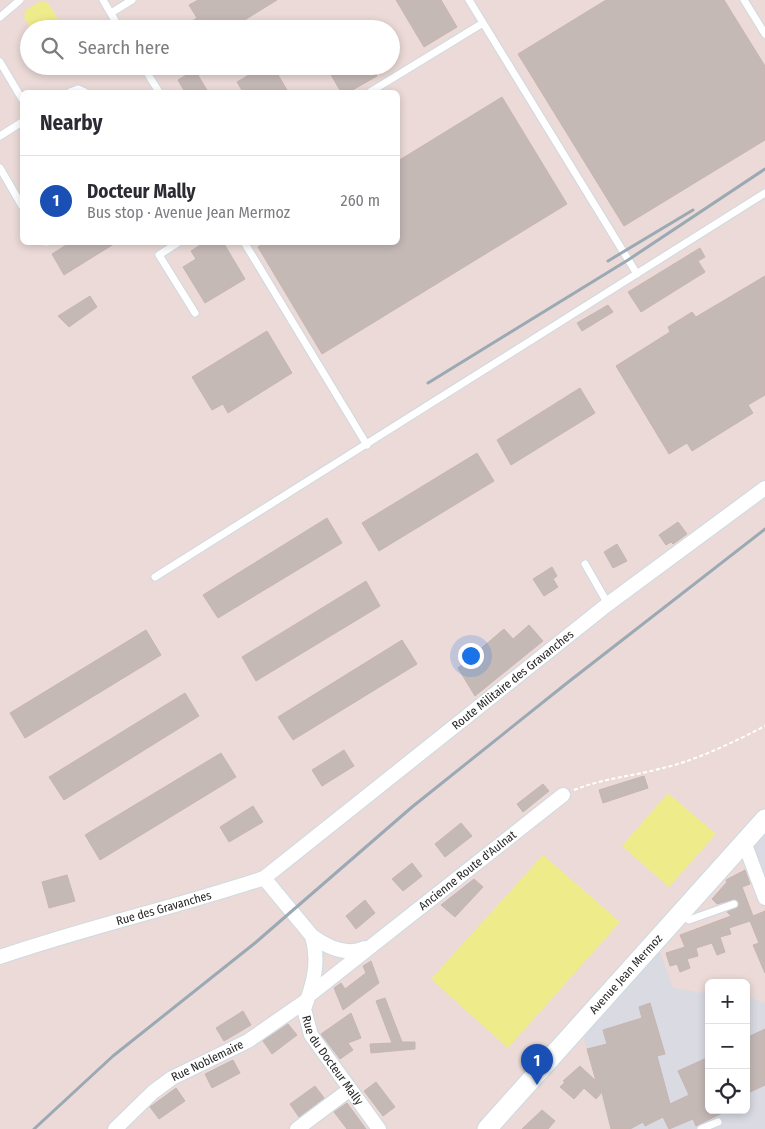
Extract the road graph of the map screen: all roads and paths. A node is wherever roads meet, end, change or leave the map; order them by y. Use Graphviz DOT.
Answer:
graph roads {
  1 [pos="20,0"];
  2 [pos="103,0"];
  3 [pos="132,0"];
  4 [pos="469,0"];
  5 [pos="744,0"];
  6 [pos="111,13"];
  7 [pos="0,17"];
  8 [pos="115,20"];
  9 [pos="483,23"];
  10 [pos="765,34"];
  11 [pos="0,62"];
  12 [pos="400,74"];
  13 [pos="149,75"];
  14 [pos="398,75"];
  15 [pos="158,90"];
  16 [pos="373,90"];
  17 [pos="20,96"];
  18 [pos="20,123"];
  19 [pos="0,136"];
  20 [pos="0,168"];
  21 [pos="765,193"];
  22 [pos="20,203"];
  23 [pos="174,245"];
  24 [pos="246,245"];
  25 [pos="637,274"];
  26 [pos="195,313"];
  27 [pos="367,445"];
  28 [pos="765,488"];
  29 [pos="584,564"];
  30 [pos="155,577"];
  31 [pos="608,604"];
  32 [pos="765,726"];
  33 [pos="563,795"];
  34 [pos="765,819"];
  35 [pos="744,842"];
  36 [pos="264,878"];
  37 [pos="765,898"];
  38 [pos="734,904"];
  39 [pos="679,915"];
  40 [pos="309,933"];
  41 [pos="370,946"];
  42 [pos="0,957"];
  43 [pos="310,997"];
  44 [pos="349,1090"];
  45 [pos="718,1122"];
  46 [pos="115,1129"];
  47 [pos="297,1129"];
  48 [pos="379,1129"];
  49 [pos="486,1129"];
  50 [pos="701,1129"];
  1 -- 7 [label="lane"];
  2 -- 6 [label="lane"];
  3 -- 6 [label="lane"];
  4 -- 9 [label="lane"];
  5 -- 10 [label="lane"];
  6 -- 8 [label="lane"];
  9 -- 12 [label="lane"];
  9 -- 25 [label="lane"];
  11 -- 17 [label="lane"];
  13 -- 15 [label="lane"];
  14 -- 16 [label="lane"];
  18 -- 19 [label="lane"];
  20 -- 22 [label="lane"];
  21 -- 25 [label="lane"];
  23 -- 26 [label="lane"];
  24 -- 27 [label="lane"];
  25 -- 27 [label="lane"];
  27 -- 30 [label="lane"];
  28 -- 31 [label="street, Route Militaire des Gravanches"];
  29 -- 31 [label="lane"];
  31 -- 36 [label="street, Route Militaire des Gravanches"];
  32 -- 33 [label="path"];
  33 -- 41 [label="street, Ancienne Route d'Aulnat"];
  34 -- 35 [label="main road, Avenue Jean Mermoz"];
  35 -- 37 [label="street"];
  35 -- 39 [label="main road, Avenue Jean Mermoz"];
  36 -- 40 [label="street"];
  36 -- 42 [label="street, Rue des Gravanches"];
  38 -- 39 [label="lane"];
  39 -- 49 [label="main road, Avenue Jean Mermoz"];
  40 -- 41 [label="street, Ancienne Route d'Aulnat"];
  40 -- 43 [label="street, Rue du Docteur Mally"];
  41 -- 43 [label="street, Ancienne Route d'Aulnat"];
  43 -- 44 [label="street, Rue du Docteur Mally"];
  43 -- 46 [label="street, Rue Noblemaire"];
  44 -- 47 [label="street"];
  44 -- 48 [label="street, Rue du Docteur Mally"];
  45 -- 50 [label="lane"];
}
